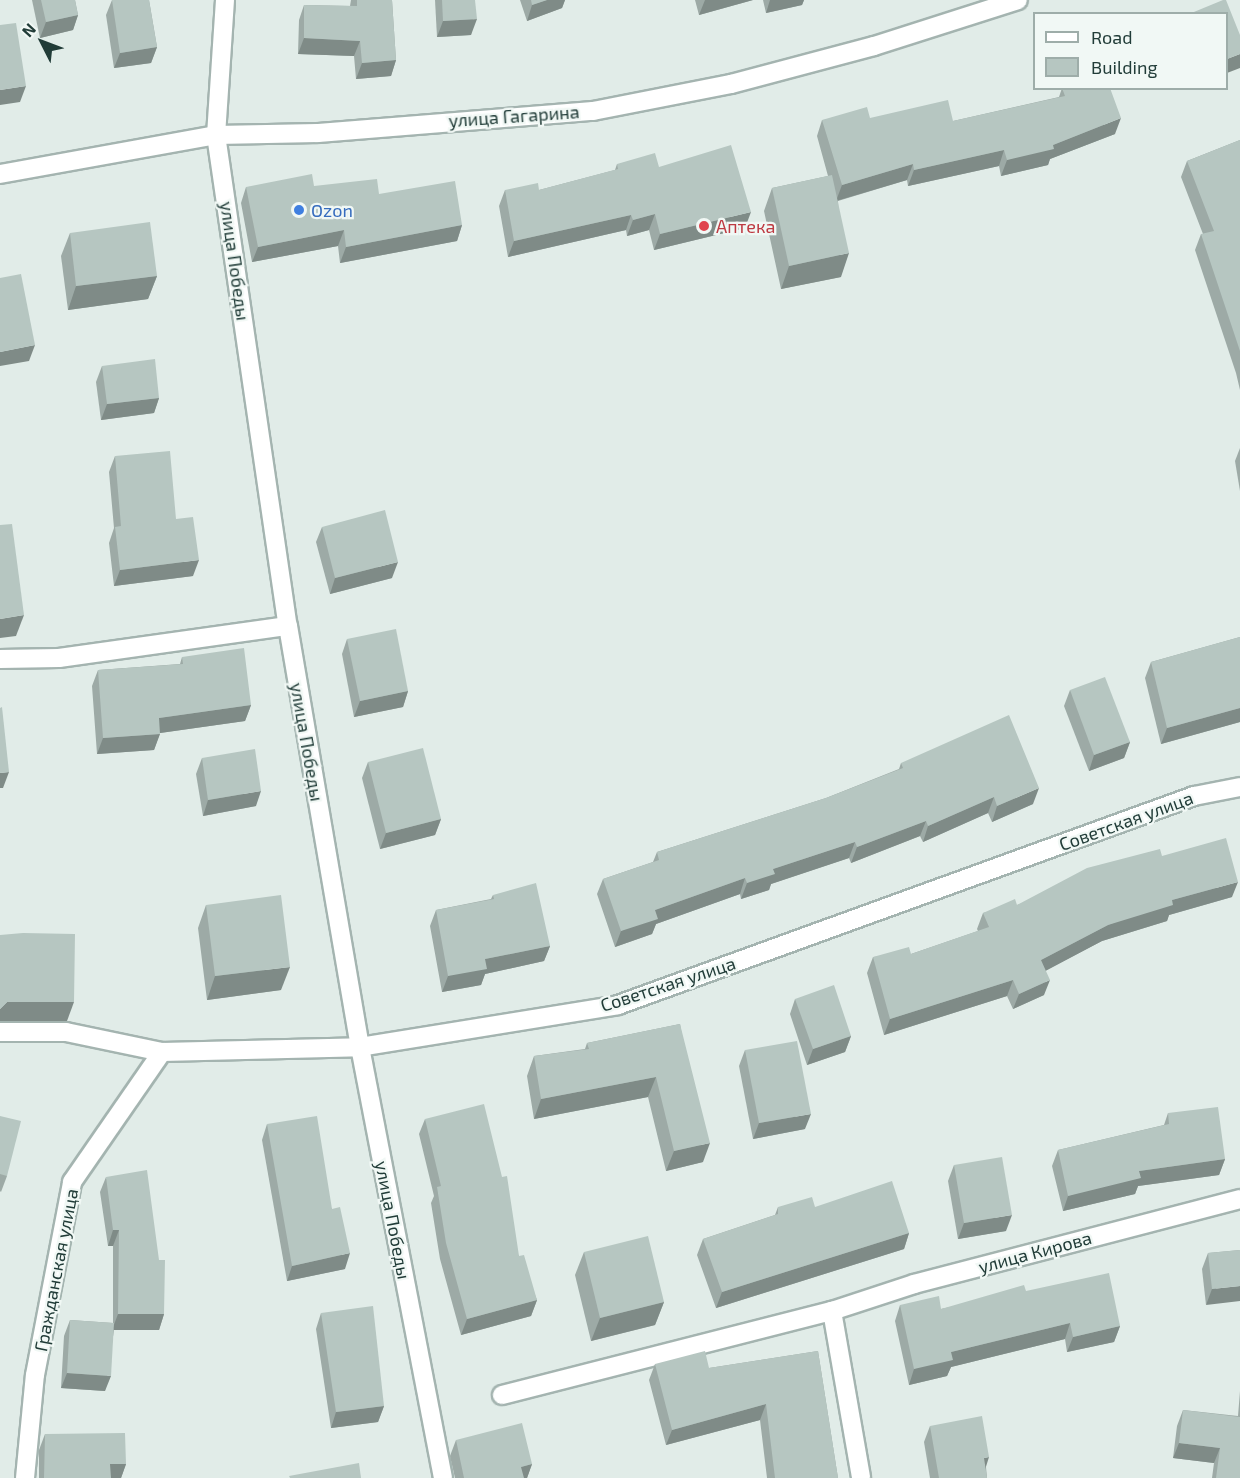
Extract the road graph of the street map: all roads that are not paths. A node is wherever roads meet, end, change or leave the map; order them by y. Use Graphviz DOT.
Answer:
graph roads {
  1 [pos="225,0"];
  2 [pos="1018,0"];
  3 [pos="216,135"];
  4 [pos="0,174"];
  5 [pos="288,626"];
  6 [pos="0,658"];
  7 [pos="1240,787"];
  8 [pos="0,1032"];
  9 [pos="360,1047"];
  10 [pos="162,1052"];
  11 [pos="1240,1199"];
  12 [pos="832,1311"];
  13 [pos="502,1395"];
  14 [pos="25,1478"];
  15 [pos="443,1478"];
  16 [pos="861,1478"];
  1 -- 3 [label="street, улица Победы"];
  2 -- 3 [label="street, улица Гагарина"];
  3 -- 4 [label="street, улица Гагарина"];
  3 -- 5 [label="street, улица Победы"];
  5 -- 6 [label="street"];
  5 -- 9 [label="street, улица Победы"];
  7 -- 9 [label="street, Советская улица"];
  8 -- 10 [label="street, Советская улица"];
  9 -- 10 [label="street, Советская улица"];
  9 -- 15 [label="street, улица Победы"];
  10 -- 14 [label="street, Гражданская улица"];
  11 -- 12 [label="street, улица Кирова"];
  12 -- 13 [label="street, улица Кирова"];
  12 -- 16 [label="street"];
}
